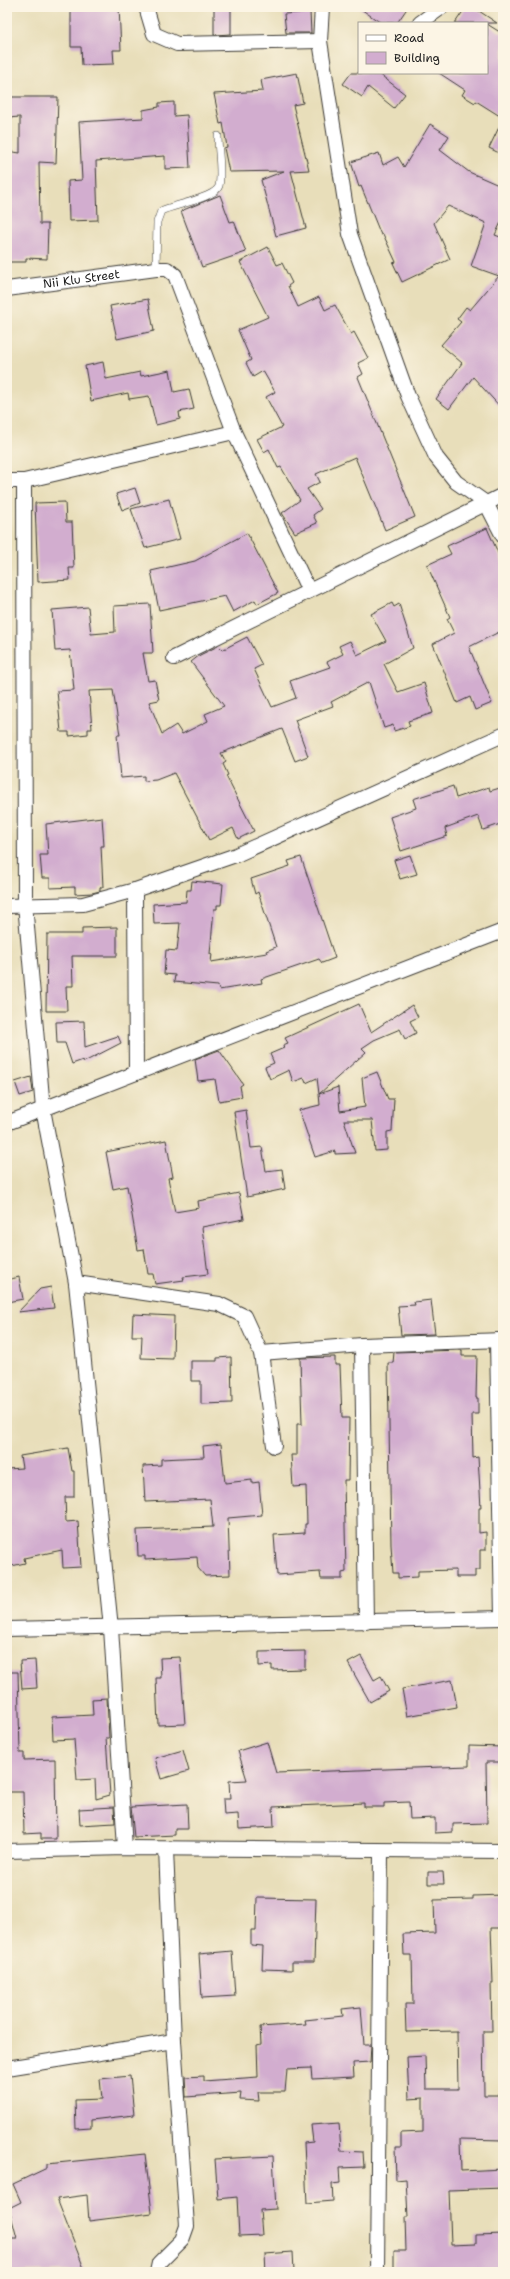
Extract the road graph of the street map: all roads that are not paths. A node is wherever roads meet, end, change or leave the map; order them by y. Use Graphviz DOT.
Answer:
graph roads {
  1 [pos="146,7"];
  2 [pos="322,7"];
  3 [pos="442,7"];
  4 [pos="421,22"];
  5 [pos="320,41"];
  6 [pos="218,136"];
  7 [pos="156,269"];
  8 [pos="7,289"];
  9 [pos="234,432"];
  10 [pos="7,481"];
  11 [pos="24,481"];
  12 [pos="503,495"];
  13 [pos="486,503"];
  14 [pos="503,536"];
  15 [pos="310,591"];
  16 [pos="174,658"];
  17 [pos="503,735"];
  18 [pos="135,890"];
  19 [pos="25,904"];
  20 [pos="7,906"];
  21 [pos="503,931"];
  22 [pos="136,1073"];
  23 [pos="44,1109"];
  24 [pos="7,1124"];
  25 [pos="76,1283"];
  26 [pos="500,1340"];
  27 [pos="362,1345"];
  28 [pos="261,1353"];
  29 [pos="274,1446"];
  30 [pos="502,1618"];
  31 [pos="366,1622"];
  32 [pos="111,1628"];
  33 [pos="7,1629"];
  34 [pos="125,1848"];
  35 [pos="166,1849"];
  36 [pos="7,1851"];
  37 [pos="381,1851"];
  38 [pos="503,1851"];
  39 [pos="174,2041"];
  40 [pos="7,2068"];
  41 [pos="157,2272"];
  42 [pos="377,2272"];
  1 -- 5 [label="street"];
  2 -- 5 [label="street"];
  3 -- 4 [label="street"];
  5 -- 13 [label="street"];
  6 -- 7 [label="lane"];
  7 -- 8 [label="street, Nii Klu Street"];
  7 -- 9 [label="street"];
  9 -- 11 [label="street"];
  9 -- 15 [label="street"];
  10 -- 11 [label="street"];
  11 -- 19 [label="street"];
  12 -- 13 [label="street"];
  13 -- 14 [label="street"];
  13 -- 15 [label="street"];
  15 -- 16 [label="street"];
  17 -- 18 [label="street"];
  18 -- 19 [label="street"];
  18 -- 22 [label="street"];
  19 -- 20 [label="street"];
  19 -- 23 [label="street"];
  21 -- 22 [label="street"];
  22 -- 23 [label="street"];
  23 -- 24 [label="street"];
  23 -- 25 [label="street"];
  25 -- 28 [label="street"];
  25 -- 32 [label="street"];
  26 -- 27 [label="street"];
  26 -- 30 [label="street"];
  27 -- 28 [label="street"];
  27 -- 31 [label="street"];
  28 -- 29 [label="street"];
  30 -- 31 [label="street"];
  31 -- 32 [label="street"];
  32 -- 33 [label="street"];
  32 -- 34 [label="street"];
  34 -- 35 [label="street"];
  34 -- 36 [label="street"];
  35 -- 37 [label="street"];
  35 -- 39 [label="street"];
  37 -- 38 [label="street"];
  37 -- 42 [label="street"];
  39 -- 40 [label="street"];
  39 -- 41 [label="street"];
}
